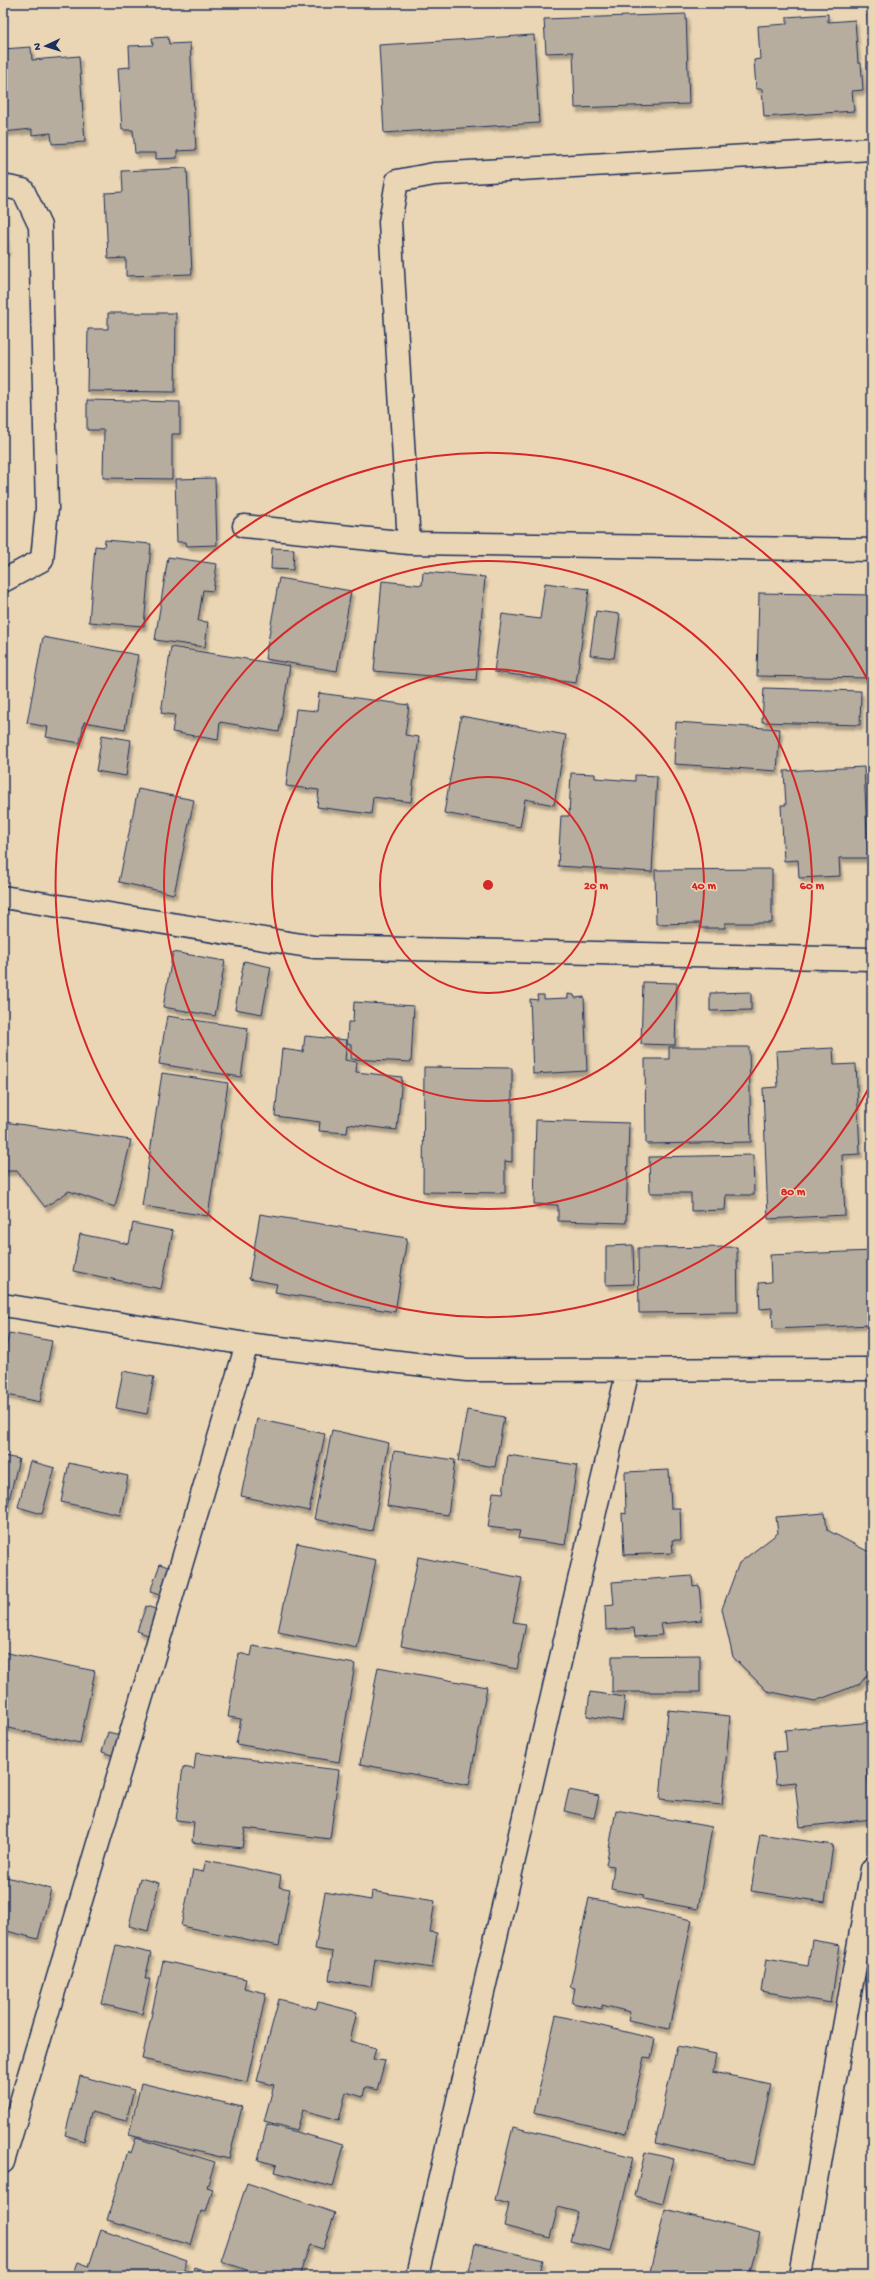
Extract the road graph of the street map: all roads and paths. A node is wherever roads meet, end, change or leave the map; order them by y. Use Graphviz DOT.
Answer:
graph roads {
  1 [pos="872,149"];
  2 [pos="3,186"];
  3 [pos="244,526"];
  4 [pos="409,544"];
  5 [pos="872,550"];
  6 [pos="3,581"];
  7 [pos="3,898"];
  8 [pos="872,959"];
  9 [pos="3,1305"];
  10 [pos="247,1344"];
  11 [pos="872,1369"];
  12 [pos="628,1370"];
  13 [pos="872,1869"];
  14 [pos="3,2162"];
  15 [pos="417,2276"];
  16 [pos="800,2276"];
  1 -- 4 [label="street"];
  2 -- 6 [label="street"];
  3 -- 4 [label="street"];
  4 -- 5 [label="street"];
  7 -- 8 [label="street"];
  9 -- 10 [label="street"];
  10 -- 12 [label="street"];
  10 -- 14 [label="street"];
  11 -- 12 [label="street"];
  12 -- 15 [label="street"];
  13 -- 16 [label="street"];
}
